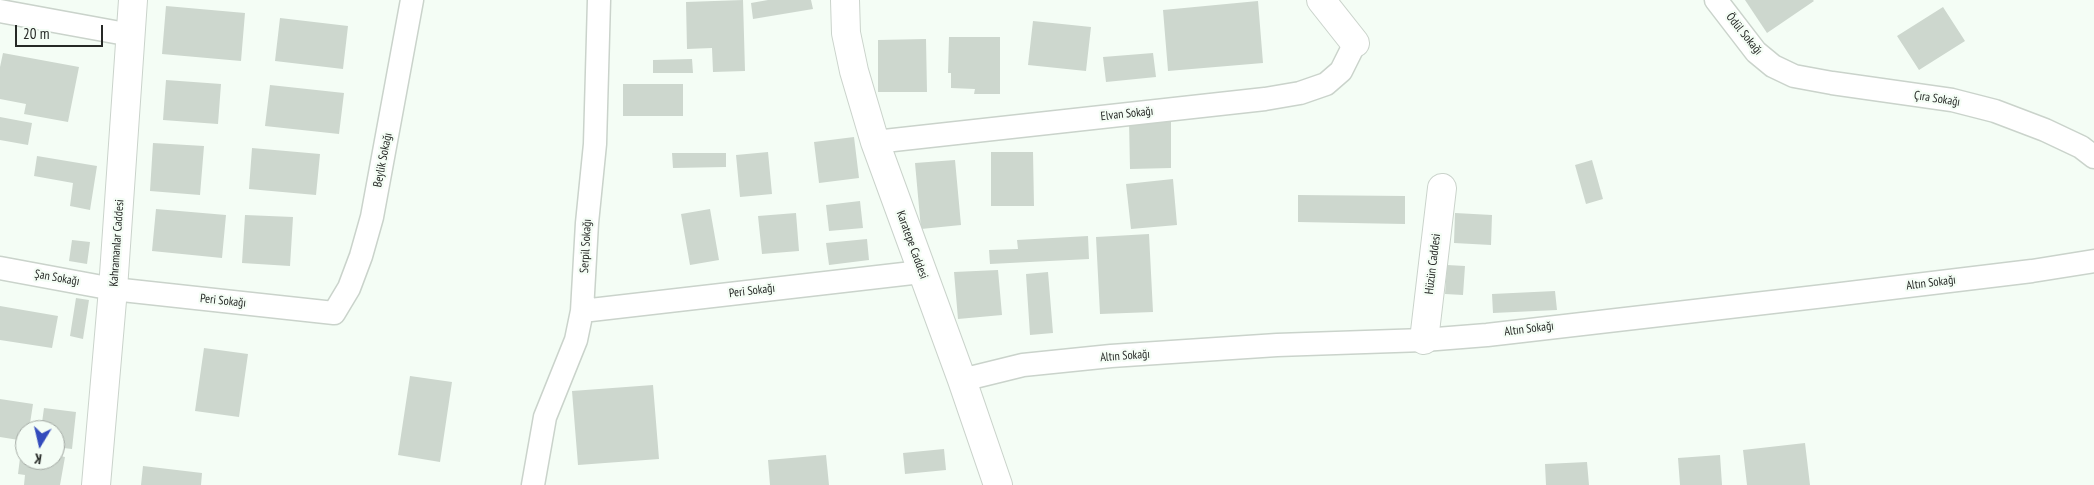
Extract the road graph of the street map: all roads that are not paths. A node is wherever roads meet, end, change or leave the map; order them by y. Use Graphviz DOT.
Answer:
graph roads {
  1 [pos="132,0"];
  2 [pos="412,0"];
  3 [pos="600,0"];
  4 [pos="844,0"];
  5 [pos="1321,0"];
  6 [pos="1716,0"];
  7 [pos="0,11"];
  8 [pos="131,34"];
  9 [pos="1355,44"];
  10 [pos="1773,66"];
  11 [pos="875,142"];
  12 [pos="2094,157"];
  13 [pos="1442,188"];
  14 [pos="2094,261"];
  15 [pos="0,268"];
  16 [pos="921,272"];
  17 [pos="113,289"];
  18 [pos="582,311"];
  19 [pos="334,313"];
  20 [pos="1424,340"];
  21 [pos="962,380"];
  22 [pos="96,485"];
  23 [pos="533,485"];
  24 [pos="998,485"];
  1 -- 8 [label="street, Kahramanlar Caddesi"];
  2 -- 19 [label="street, Beylik Sokağı"];
  3 -- 18 [label="street, Serpil Sokağı"];
  4 -- 11 [label="street, Karatepe Caddesi"];
  5 -- 9 [label="street"];
  6 -- 10 [label="street, Ödül Sokağı"];
  7 -- 8 [label="street"];
  8 -- 17 [label="street, Kahramanlar Caddesi"];
  9 -- 11 [label="street, Elvan Sokağı"];
  10 -- 12 [label="street, Çıra Sokağı"];
  11 -- 16 [label="street, Karatepe Caddesi"];
  13 -- 20 [label="street, Hüzün Caddesi"];
  14 -- 20 [label="street, Altın Sokağı"];
  15 -- 17 [label="street, Şan Sokağı"];
  16 -- 18 [label="street, Peri Sokağı"];
  16 -- 21 [label="street, Karatepe Caddesi"];
  17 -- 19 [label="street, Peri Sokağı"];
  17 -- 22 [label="street, Kahramanlar Caddesi"];
  18 -- 23 [label="street, Serpil Sokağı"];
  20 -- 21 [label="street, Altın Sokağı"];
  21 -- 24 [label="street, Karatepe Caddesi"];
}
